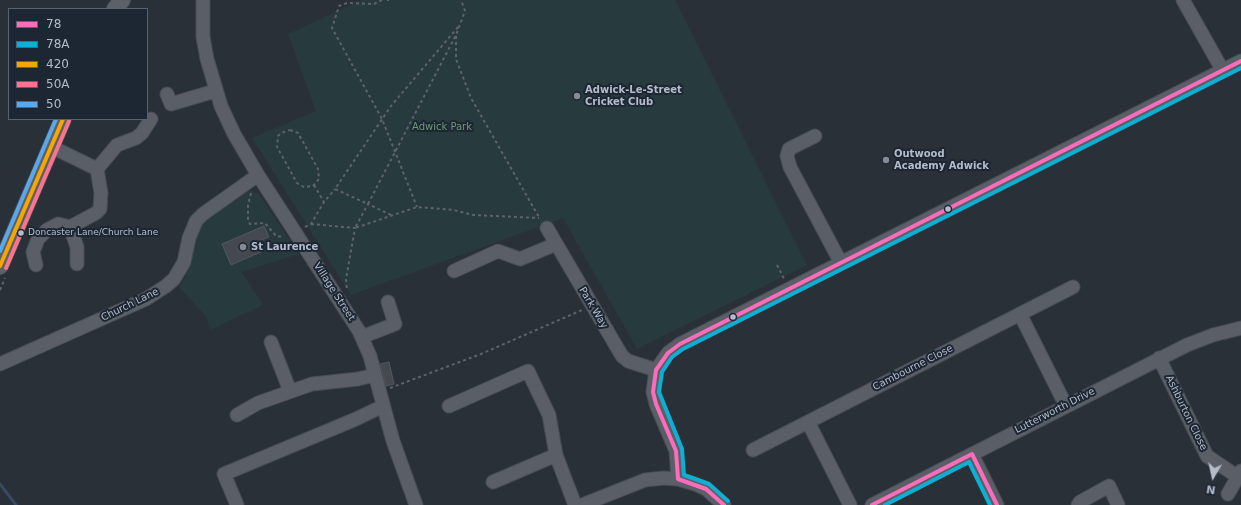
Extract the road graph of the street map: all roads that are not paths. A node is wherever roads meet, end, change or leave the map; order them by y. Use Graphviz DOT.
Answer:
graph roads {
  1 [pos="122,0"];
  2 [pos="203,0"];
  3 [pos="1183,0"];
  4 [pos="116,8"];
  5 [pos="1241,61"];
  6 [pos="1223,70"];
  7 [pos="215,91"];
  8 [pos="167,94"];
  9 [pos="151,119"];
  10 [pos="63,120"];
  11 [pos="815,136"];
  12 [pos="52,147"];
  13 [pos="97,169"];
  14 [pos="258,176"];
  15 [pos="543,223"];
  16 [pos="72,233"];
  17 [pos="556,244"];
  18 [pos="841,263"];
  19 [pos="77,264"];
  20 [pos="36,265"];
  21 [pos="0,266"];
  22 [pos="454,270"];
  23 [pos="1073,287"];
  24 [pos="388,302"];
  25 [pos="1020,314"];
  26 [pos="1241,328"];
  27 [pos="362,337"];
  28 [pos="271,342"];
  29 [pos="1159,358"];
  30 [pos="0,364"];
  31 [pos="656,370"];
  32 [pos="375,375"];
  33 [pos="290,391"];
  34 [pos="382,406"];
  35 [pos="448,406"];
  36 [pos="1066,406"];
  37 [pos="236,415"];
  38 [pos="808,422"];
  39 [pos="753,450"];
  40 [pos="972,454"];
  41 [pos="556,455"];
  42 [pos="1239,474"];
  43 [pos="678,479"];
  44 [pos="493,482"];
  45 [pos="1228,494"];
  46 [pos="896,500"];
  47 [pos="237,505"];
  48 [pos="416,505"];
  49 [pos="575,505"];
  50 [pos="582,505"];
  51 [pos="724,505"];
  52 [pos="850,505"];
  53 [pos="872,505"];
  54 [pos="997,505"];
  55 [pos="1078,505"];
  56 [pos="1118,505"];
  1 -- 4 [label="main road"];
  2 -- 7 [label="street, Village Street"];
  3 -- 6 [label="street"];
  5 -- 6 [label="street"];
  6 -- 18 [label="street"];
  7 -- 8 [label="street"];
  7 -- 14 [label="street, Village Street"];
  9 -- 13 [label="street"];
  10 -- 12 [label="main road"];
  11 -- 18 [label="street"];
  12 -- 13 [label="street"];
  12 -- 21 [label="main road"];
  13 -- 16 [label="street"];
  14 -- 27 [label="street, Village Street"];
  14 -- 30 [label="street, Church Lane"];
  15 -- 17 [label="street, Park Way"];
  16 -- 19 [label="street"];
  16 -- 20 [label="street"];
  17 -- 22 [label="street"];
  17 -- 31 [label="street, Park Way"];
  18 -- 31 [label="street"];
  23 -- 25 [label="street, Cambourne Close"];
  24 -- 27 [label="street"];
  25 -- 36 [label="street"];
  25 -- 38 [label="street, Cambourne Close"];
  26 -- 29 [label="street, Lutterworth Drive"];
  27 -- 32 [label="street, Village Street"];
  28 -- 33 [label="street"];
  29 -- 36 [label="street, Lutterworth Drive"];
  29 -- 42 [label="street, Ashburton Close"];
  31 -- 43 [label="street"];
  32 -- 33 [label="street"];
  32 -- 34 [label="street, Village Street"];
  33 -- 37 [label="street"];
  34 -- 47 [label="street"];
  34 -- 48 [label="street, Village Street"];
  35 -- 41 [label="street"];
  36 -- 40 [label="street, Lutterworth Drive"];
  38 -- 39 [label="street, Cambourne Close"];
  38 -- 52 [label="street"];
  40 -- 46 [label="street, Lutterworth Drive"];
  40 -- 54 [label="street"];
  41 -- 44 [label="street"];
  41 -- 49 [label="street"];
  42 -- 45 [label="street"];
  43 -- 50 [label="street"];
  43 -- 51 [label="street"];
  46 -- 53 [label="street, Lutterworth Drive"];
  55 -- 56 [label="street"];
}
